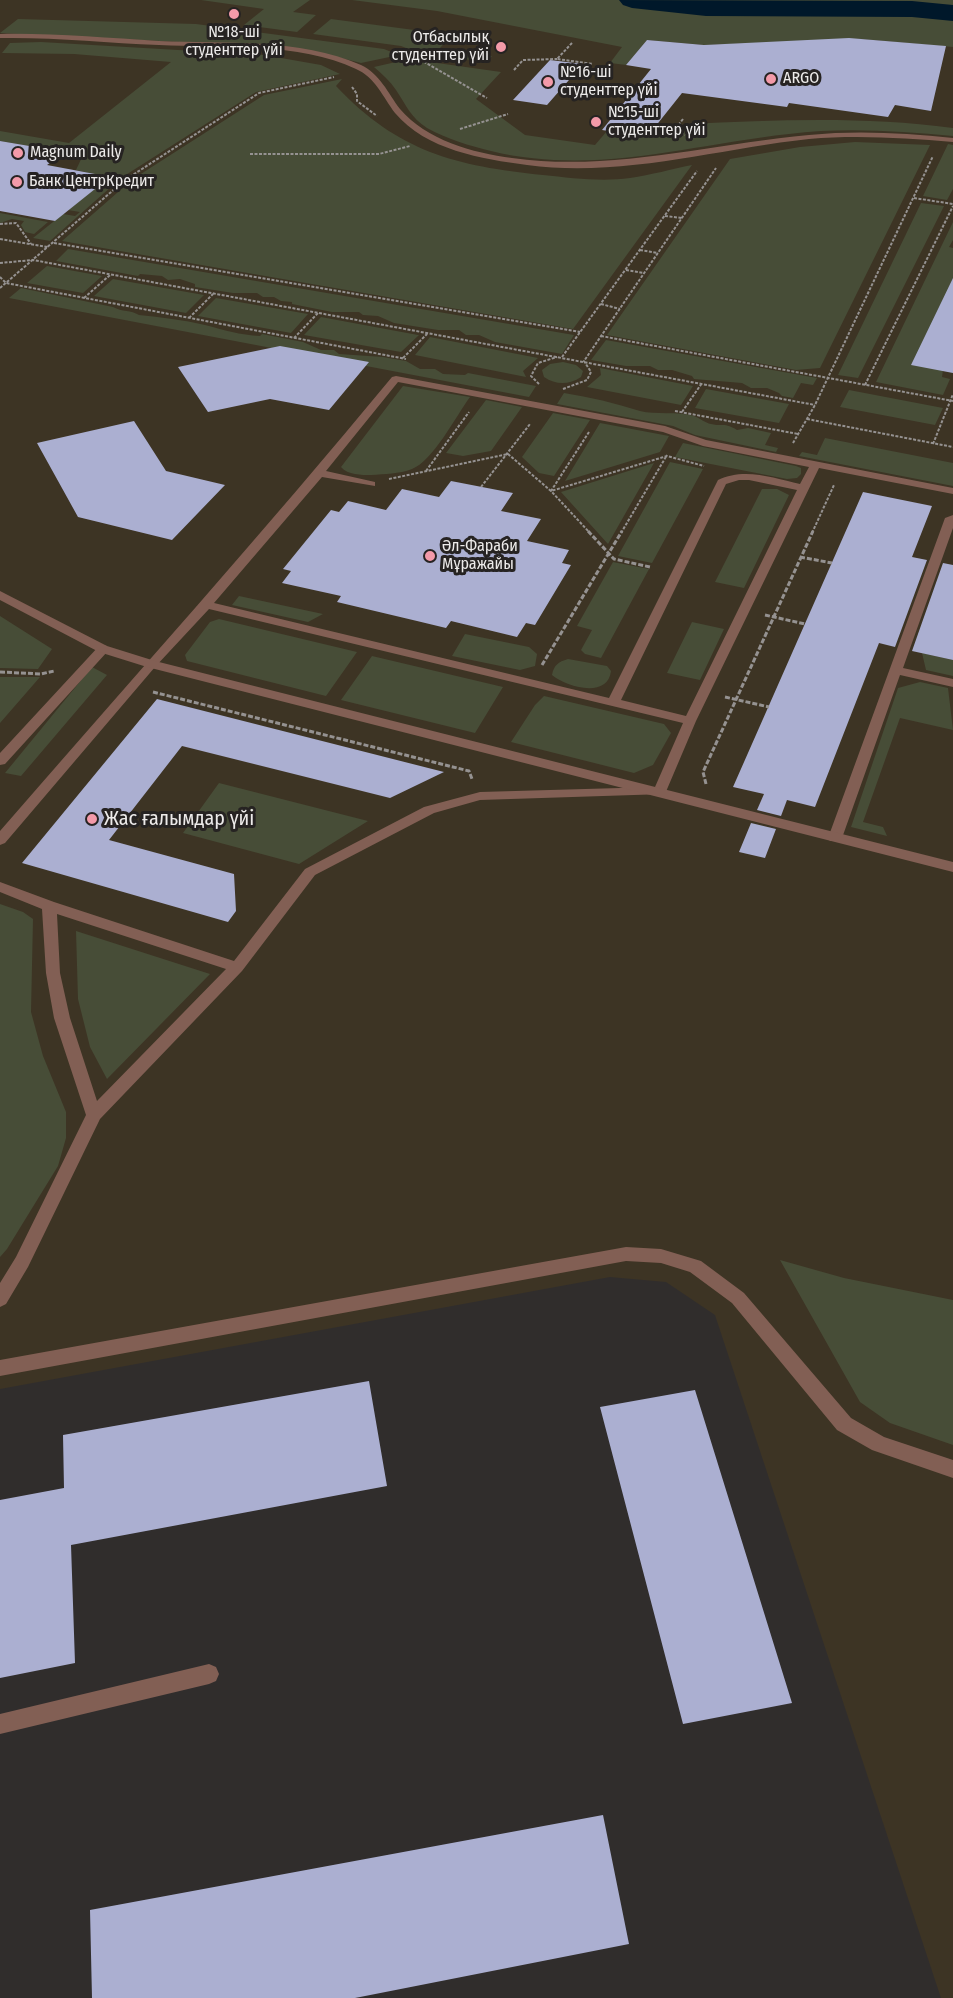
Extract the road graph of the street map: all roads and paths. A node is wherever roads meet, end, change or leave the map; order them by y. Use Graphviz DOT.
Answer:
graph roads {
  1 [pos="0,36"];
  2 [pos="572,43"];
  3 [pos="412,55"];
  4 [pos="557,59"];
  5 [pos="593,64"];
  6 [pos="366,70"];
  7 [pos="514,70"];
  8 [pos="488,98"];
  9 [pos="508,114"];
  10 [pos="683,118"];
  11 [pos="676,128"];
  12 [pos="433,137"];
  13 [pos="941,139"];
  14 [pos="953,141"];
  15 [pos="250,154"];
  16 [pos="720,163"];
  17 [pos="702,165"];
  18 [pos="914,198"];
  19 [pos="953,205"];
  20 [pos="665,216"];
  21 [pos="682,218"];
  22 [pos="0,224"];
  23 [pos="0,239"];
  24 [pos="54,243"];
  25 [pos="31,244"];
  26 [pos="49,247"];
  27 [pos="640,250"];
  28 [pos="658,253"];
  29 [pos="33,260"];
  30 [pos="0,263"];
  31 [pos="626,270"];
  32 [pos="644,273"];
  33 [pos="111,274"];
  34 [pos="0,277"];
  35 [pos="6,283"];
  36 [pos="0,288"];
  37 [pos="213,293"];
  38 [pos="84,298"];
  39 [pos="601,304"];
  40 [pos="620,309"];
  41 [pos="319,313"];
  42 [pos="189,318"];
  43 [pos="580,332"];
  44 [pos="427,334"];
  45 [pos="600,336"];
  46 [pos="294,338"];
  47 [pos="558,356"];
  48 [pos="562,357"];
  49 [pos="403,358"];
  50 [pos="584,361"];
  51 [pos="828,378"];
  52 [pos="702,383"];
  53 [pos="539,384"];
  54 [pos="865,385"];
  55 [pos="563,389"];
  56 [pos="953,394"];
  57 [pos="482,395"];
  58 [pos="952,401"];
  59 [pos="815,405"];
  60 [pos="543,406"];
  61 [pos="682,412"];
  62 [pos="599,417"];
  63 [pos="807,419"];
  64 [pos="679,434"];
  65 [pos="933,444"];
  66 [pos="953,447"];
  67 [pos="508,454"];
  68 [pos="667,456"];
  69 [pos="784,459"];
  70 [pos="815,465"];
  71 [pos="704,466"];
  72 [pos="426,471"];
  73 [pos="319,473"];
  74 [pos="371,484"];
  75 [pos="806,484"];
  76 [pos="482,487"];
  77 [pos="551,491"];
  78 [pos="953,491"];
  79 [pos="953,518"];
  80 [pos="772,551"];
  81 [pos="608,554"];
  82 [pos="801,557"];
  83 [pos="832,563"];
  84 [pos="650,567"];
  85 [pos="0,595"];
  86 [pos="206,605"];
  87 [pos="744,611"];
  88 [pos="773,617"];
  89 [pos="805,624"];
  90 [pos="103,649"];
  91 [pos="87,664"];
  92 [pos="151,664"];
  93 [pos="895,670"];
  94 [pos="0,672"];
  95 [pos="953,683"];
  96 [pos="531,684"];
  97 [pos="147,692"];
  98 [pos="704,692"];
  99 [pos="736,699"];
  100 [pos="613,703"];
  101 [pos="769,706"];
  102 [pos="690,721"];
  103 [pos="0,761"];
  104 [pos="660,791"];
  105 [pos="480,796"];
  106 [pos="715,808"];
  107 [pos="835,838"];
  108 [pos="0,840"];
  109 [pos="953,867"];
  110 [pos="0,887"];
  111 [pos="49,906"];
  112 [pos="237,967"];
  113 [pos="94,1115"];
  114 [pos="0,1299"];
  115 [pos="0,1368"];
  116 [pos="953,1469"];
  117 [pos="209,1674"];
  118 [pos="0,1724"];
  1 -- 6 [label="street"];
  2 -- 4 [label="path"];
  3 -- 8 [label="path"];
  4 -- 5 [label="path"];
  4 -- 7 [label="path"];
  6 -- 12 [label="street"];
  6 -- 24 [label="path"];
  9 -- 12 [label="path"];
  10 -- 11 [label="path"];
  12 -- 13 [label="street"];
  12 -- 15 [label="path"];
  13 -- 14 [label="street"];
  13 -- 18 [label="path"];
  16 -- 21 [label="path"];
  17 -- 20 [label="path"];
  18 -- 19 [label="path"];
  18 -- 51 [label="path"];
  19 -- 54 [label="path"];
  20 -- 21 [label="path"];
  20 -- 27 [label="path"];
  21 -- 28 [label="path"];
  22 -- 25 [label="path"];
  23 -- 25 [label="path"];
  24 -- 26 [label="path"];
  24 -- 43 [label="path"];
  25 -- 26 [label="path"];
  26 -- 29 [label="path"];
  27 -- 28 [label="path"];
  27 -- 31 [label="path"];
  28 -- 32 [label="path"];
  29 -- 30 [label="path"];
  29 -- 33 [label="path"];
  29 -- 35 [label="path"];
  31 -- 32 [label="path"];
  31 -- 39 [label="path"];
  32 -- 40 [label="path"];
  33 -- 37 [label="path"];
  33 -- 38 [label="path"];
  34 -- 35 [label="path"];
  35 -- 36 [label="path"];
  37 -- 41 [label="path"];
  37 -- 42 [label="path"];
  39 -- 40 [label="path"];
  39 -- 43 [label="path"];
  40 -- 45 [label="path"];
  41 -- 44 [label="path"];
  41 -- 46 [label="path"];
  43 -- 48 [label="path"];
  44 -- 47 [label="path"];
  44 -- 49 [label="path"];
  45 -- 50 [label="path"];
  45 -- 51 [label="path"];
  47 -- 48 [label="path"];
  47 -- 53 [label="path"];
  48 -- 50 [label="path"];
  50 -- 52 [label="path"];
  50 -- 55 [label="path"];
  51 -- 54 [label="path"];
  51 -- 59 [label="path"];
  52 -- 59 [label="path"];
  52 -- 61 [label="path"];
  54 -- 58 [label="path"];
  56 -- 58 [label="path"];
  57 -- 60 [label="street"];
  57 -- 72 [label="path"];
  57 -- 73 [label="street"];
  58 -- 65 [label="path"];
  59 -- 63 [label="path"];
  60 -- 62 [label="street"];
  60 -- 67 [label="path"];
  62 -- 64 [label="street"];
  62 -- 77 [label="path"];
  63 -- 65 [label="path"];
  63 -- 69 [label="path"];
  64 -- 68 [label="path"];
  64 -- 69 [label="street"];
  65 -- 66 [label="path"];
  67 -- 72 [label="path"];
  67 -- 76 [label="path"];
  67 -- 77 [label="path"];
  68 -- 71 [label="path"];
  68 -- 77 [label="path"];
  68 -- 81 [label="path"];
  69 -- 70 [label="street"];
  70 -- 75 [label="street"];
  70 -- 78 [label="street"];
  72 -- 74 [label="path"];
  73 -- 74 [label="street"];
  73 -- 86 [label="street"];
  75 -- 80 [label="street"];
  75 -- 82 [label="path"];
  75 -- 100 [label="street"];
  77 -- 81 [label="path"];
  79 -- 93 [label="street"];
  80 -- 82 [label="path"];
  80 -- 87 [label="street"];
  81 -- 84 [label="path"];
  81 -- 96 [label="path"];
  82 -- 83 [label="path"];
  82 -- 88 [label="path"];
  85 -- 90 [label="street"];
  86 -- 92 [label="street"];
  86 -- 96 [label="street"];
  87 -- 88 [label="path"];
  87 -- 98 [label="street"];
  88 -- 89 [label="path"];
  88 -- 99 [label="path"];
  90 -- 91 [label="street"];
  90 -- 92 [label="street"];
  91 -- 94 [label="path"];
  91 -- 103 [label="street"];
  92 -- 104 [label="street"];
  92 -- 108 [label="street"];
  93 -- 95 [label="street"];
  93 -- 107 [label="street"];
  96 -- 100 [label="street"];
  97 -- 105 [label="path"];
  98 -- 99 [label="path"];
  98 -- 102 [label="street"];
  99 -- 101 [label="path"];
  99 -- 106 [label="path"];
  100 -- 102 [label="street"];
  102 -- 104 [label="street"];
  104 -- 105 [label="street"];
  104 -- 106 [label="street"];
  105 -- 112 [label="street"];
  106 -- 107 [label="street"];
  107 -- 109 [label="street"];
  110 -- 111 [label="street"];
  111 -- 112 [label="street"];
  111 -- 113 [label="street"];
  112 -- 113 [label="street"];
  113 -- 114 [label="street"];
  115 -- 116 [label="street"];
  117 -- 118 [label="street"];
}
